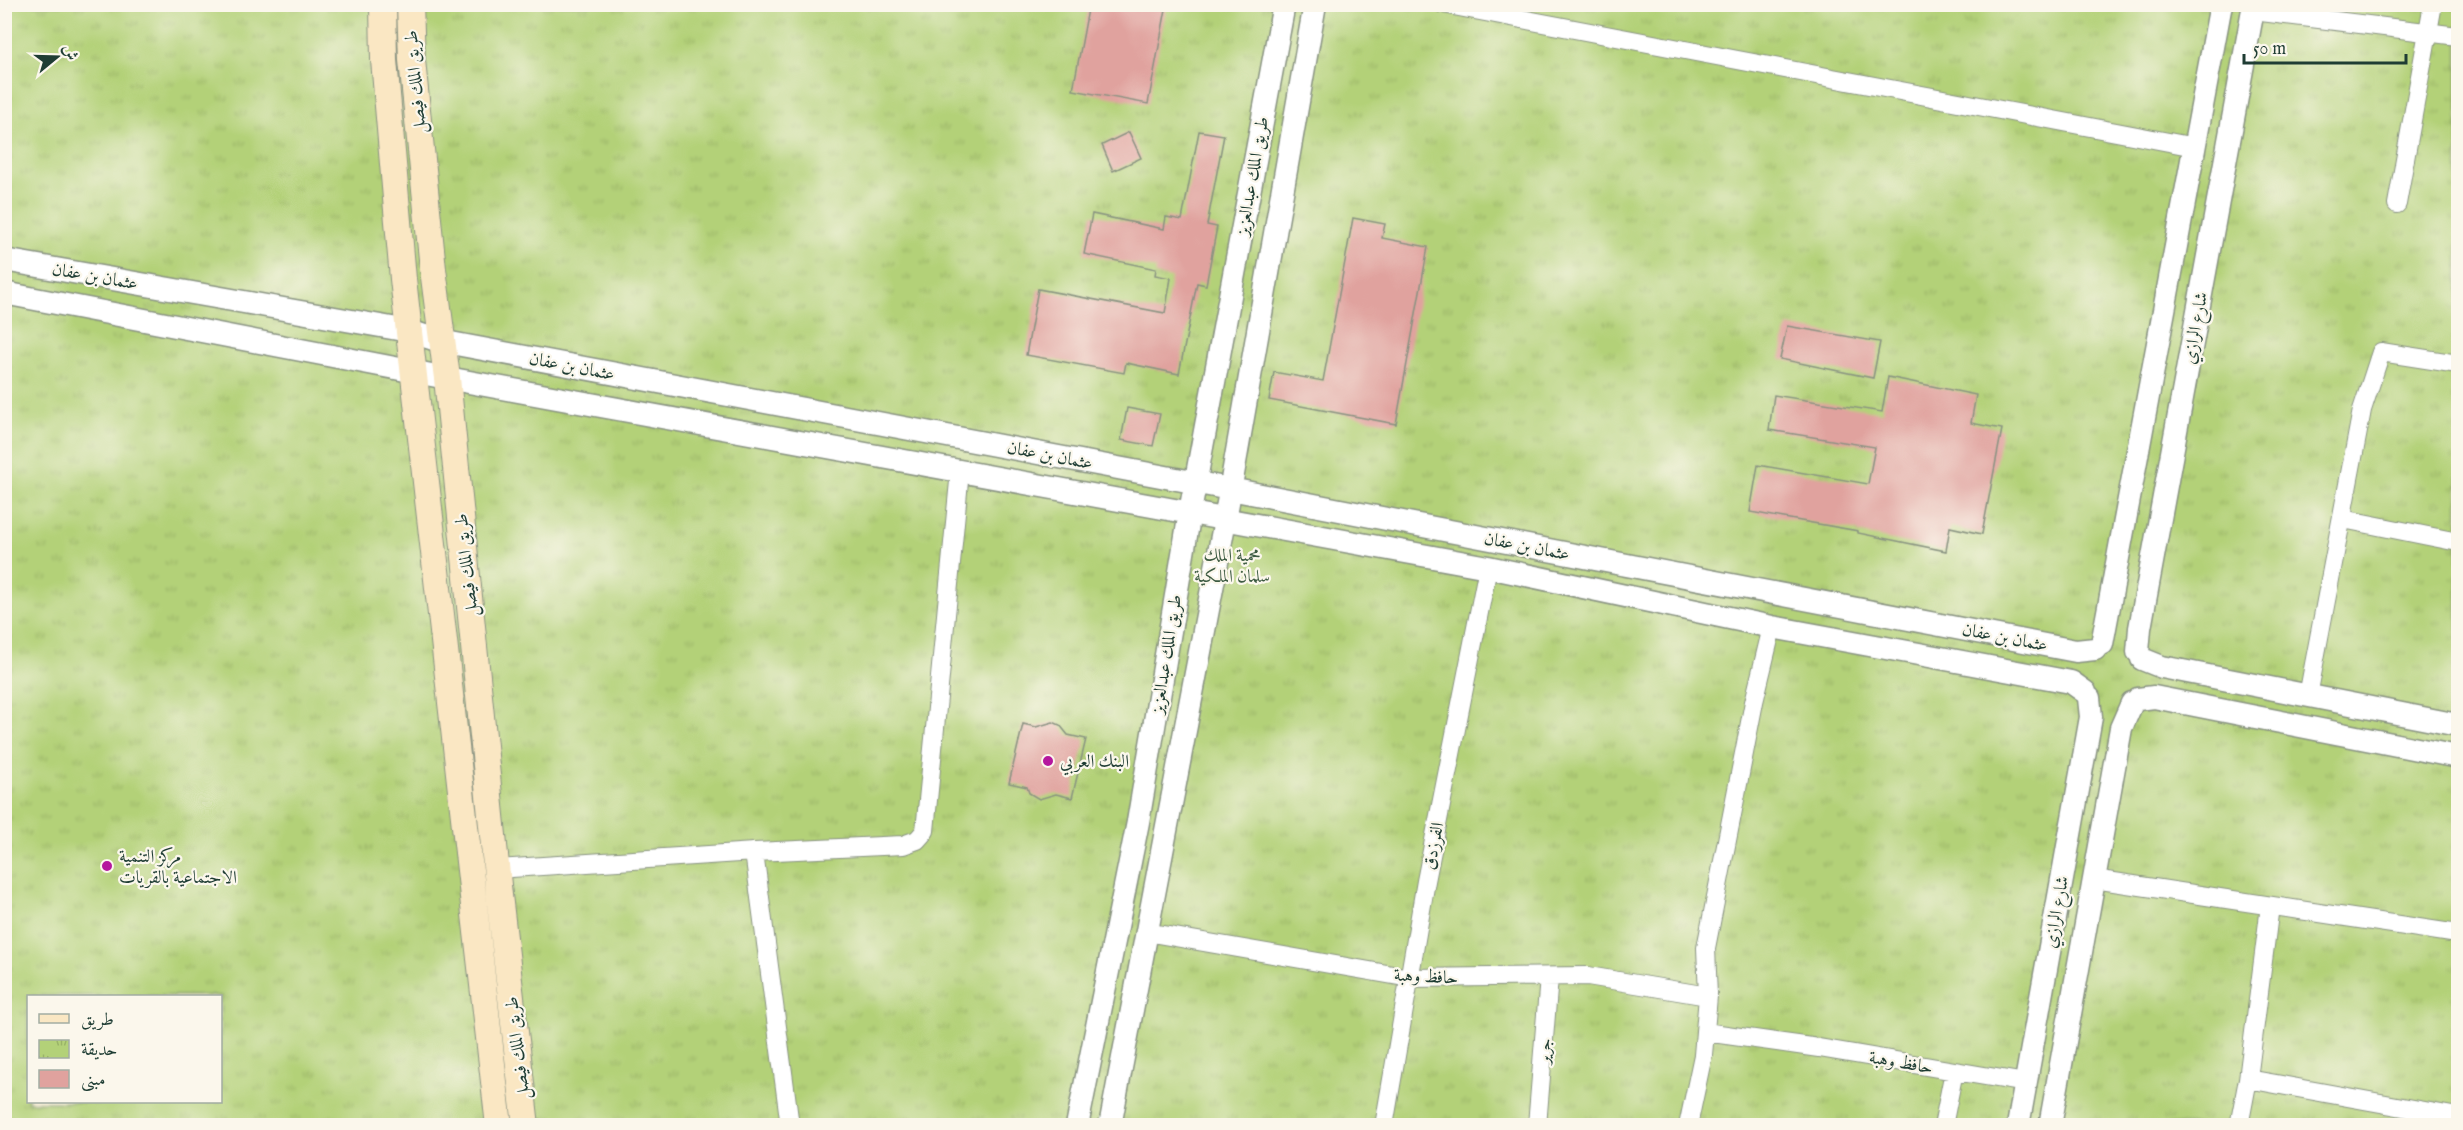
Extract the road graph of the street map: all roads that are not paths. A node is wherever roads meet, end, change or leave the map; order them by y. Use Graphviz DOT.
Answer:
graph roads {
  1 [pos="383,4"];
  2 [pos="410,4"];
  3 [pos="1284,4"];
  4 [pos="1315,4"];
  5 [pos="1443,4"];
  6 [pos="2221,4"];
  7 [pos="2433,4"];
  8 [pos="2253,8"];
  9 [pos="2428,33"];
  10 [pos="2458,36"];
  11 [pos="2195,147"];
  12 [pos="2397,204"];
  13 [pos="4,260"];
  14 [pos="4,293"];
  15 [pos="409,331"];
  16 [pos="440,341"];
  17 [pos="2458,364"];
  18 [pos="414,370"];
  19 [pos="447,378"];
  20 [pos="960,471"];
  21 [pos="1196,482"];
  22 [pos="1230,489"];
  23 [pos="1190,512"];
  24 [pos="2343,519"];
  25 [pos="1225,520"];
  26 [pos="2458,542"];
  27 [pos="1488,567"];
  28 [pos="1772,627"];
  29 [pos="2099,646"];
  30 [pos="2140,656"];
  31 [pos="2087,695"];
  32 [pos="2308,696"];
  33 [pos="2135,701"];
  34 [pos="2458,725"];
  35 [pos="2458,757"];
  36 [pos="754,852"];
  37 [pos="497,869"];
  38 [pos="2094,879"];
  39 [pos="2270,906"];
  40 [pos="1146,932"];
  41 [pos="2458,934"];
  42 [pos="1549,976"];
  43 [pos="1410,978"];
  44 [pos="1708,996"];
  45 [pos="1705,1032"];
  46 [pos="1954,1071"];
  47 [pos="2248,1079"];
  48 [pos="2026,1083"];
  49 [pos="2458,1117"];
  50 [pos="494,1125"];
  51 [pos="526,1125"];
  52 [pos="790,1125"];
  53 [pos="1077,1125"];
  54 [pos="1110,1125"];
  55 [pos="1384,1125"];
  56 [pos="1538,1125"];
  57 [pos="1688,1125"];
  58 [pos="1942,1125"];
  59 [pos="2018,1125"];
  60 [pos="2050,1125"];
  61 [pos="2239,1125"];
  1 -- 15 [label="main road, طريق الملك فيصل"];
  2 -- 16 [label="main road, طريق الملك فيصل"];
  3 -- 21 [label="street, طريق الملك عبدالعزيز"];
  4 -- 22 [label="street, طريق الملك عبدالعزيز"];
  5 -- 11 [label="street"];
  6 -- 11 [label="street, شارع الرازي"];
  7 -- 9 [label="street"];
  8 -- 9 [label="street"];
  8 -- 30 [label="street, شارع الرازي"];
  9 -- 10 [label="street"];
  9 -- 12 [label="street"];
  11 -- 29 [label="street, شارع الرازي"];
  13 -- 15 [label="street, عثمان بن عفان"];
  14 -- 18 [label="street, عثمان بن عفان"];
  15 -- 16 [label="street, عثمان بن عفان"];
  15 -- 18 [label="main road, طريق الملك فيصل"];
  16 -- 19 [label="main road, طريق الملك فيصل"];
  16 -- 21 [label="street, عثمان بن عفان"];
  17 -- 24 [label="street"];
  18 -- 19 [label="street, عثمان بن عفان"];
  18 -- 50 [label="main road, طريق الملك فيصل"];
  19 -- 20 [label="street, عثمان بن عفان"];
  19 -- 37 [label="main road, طريق الملك فيصل"];
  20 -- 23 [label="street, عثمان بن عفان"];
  20 -- 36 [label="street"];
  21 -- 22 [label="street, عثمان بن عفان"];
  21 -- 23 [label="street, طريق الملك عبدالعزيز"];
  22 -- 25 [label="street, طريق الملك عبدالعزيز"];
  22 -- 29 [label="street, عثمان بن عفان"];
  23 -- 25 [label="street, عثمان بن عفان"];
  23 -- 53 [label="street, طريق الملك عبدالعزيز"];
  24 -- 26 [label="street"];
  24 -- 32 [label="street"];
  25 -- 27 [label="street, عثمان بن عفان"];
  25 -- 40 [label="street, طريق الملك عبدالعزيز"];
  27 -- 28 [label="street, عثمان بن عفان"];
  27 -- 43 [label="street, الفرزدق"];
  28 -- 31 [label="street, عثمان بن عفان"];
  28 -- 44 [label="street"];
  29 -- 30 [label="street"];
  29 -- 31 [label="street"];
  30 -- 32 [label="street"];
  30 -- 33 [label="street"];
  31 -- 33 [label="street"];
  31 -- 48 [label="street, شارع الرازي"];
  32 -- 34 [label="street"];
  33 -- 35 [label="street"];
  33 -- 38 [label="street, شارع الرازي"];
  36 -- 37 [label="street"];
  36 -- 52 [label="street"];
  37 -- 51 [label="main road, طريق الملك فيصل"];
  38 -- 39 [label="street"];
  38 -- 60 [label="street, شارع الرازي"];
  39 -- 41 [label="street"];
  39 -- 47 [label="street"];
  40 -- 43 [label="street, حافظ وهبة"];
  40 -- 54 [label="street, طريق الملك عبدالعزيز"];
  42 -- 43 [label="street, حافظ وهبة"];
  42 -- 44 [label="street, حافظ وهبة"];
  42 -- 56 [label="street, جرير"];
  43 -- 55 [label="street, الفرزدق"];
  44 -- 45 [label="street"];
  45 -- 46 [label="street, حافظ وهبة"];
  45 -- 57 [label="street"];
  46 -- 48 [label="street, حافظ وهبة"];
  46 -- 58 [label="street"];
  47 -- 49 [label="street"];
  47 -- 61 [label="street"];
  48 -- 59 [label="street, شارع الرازي"];
}
